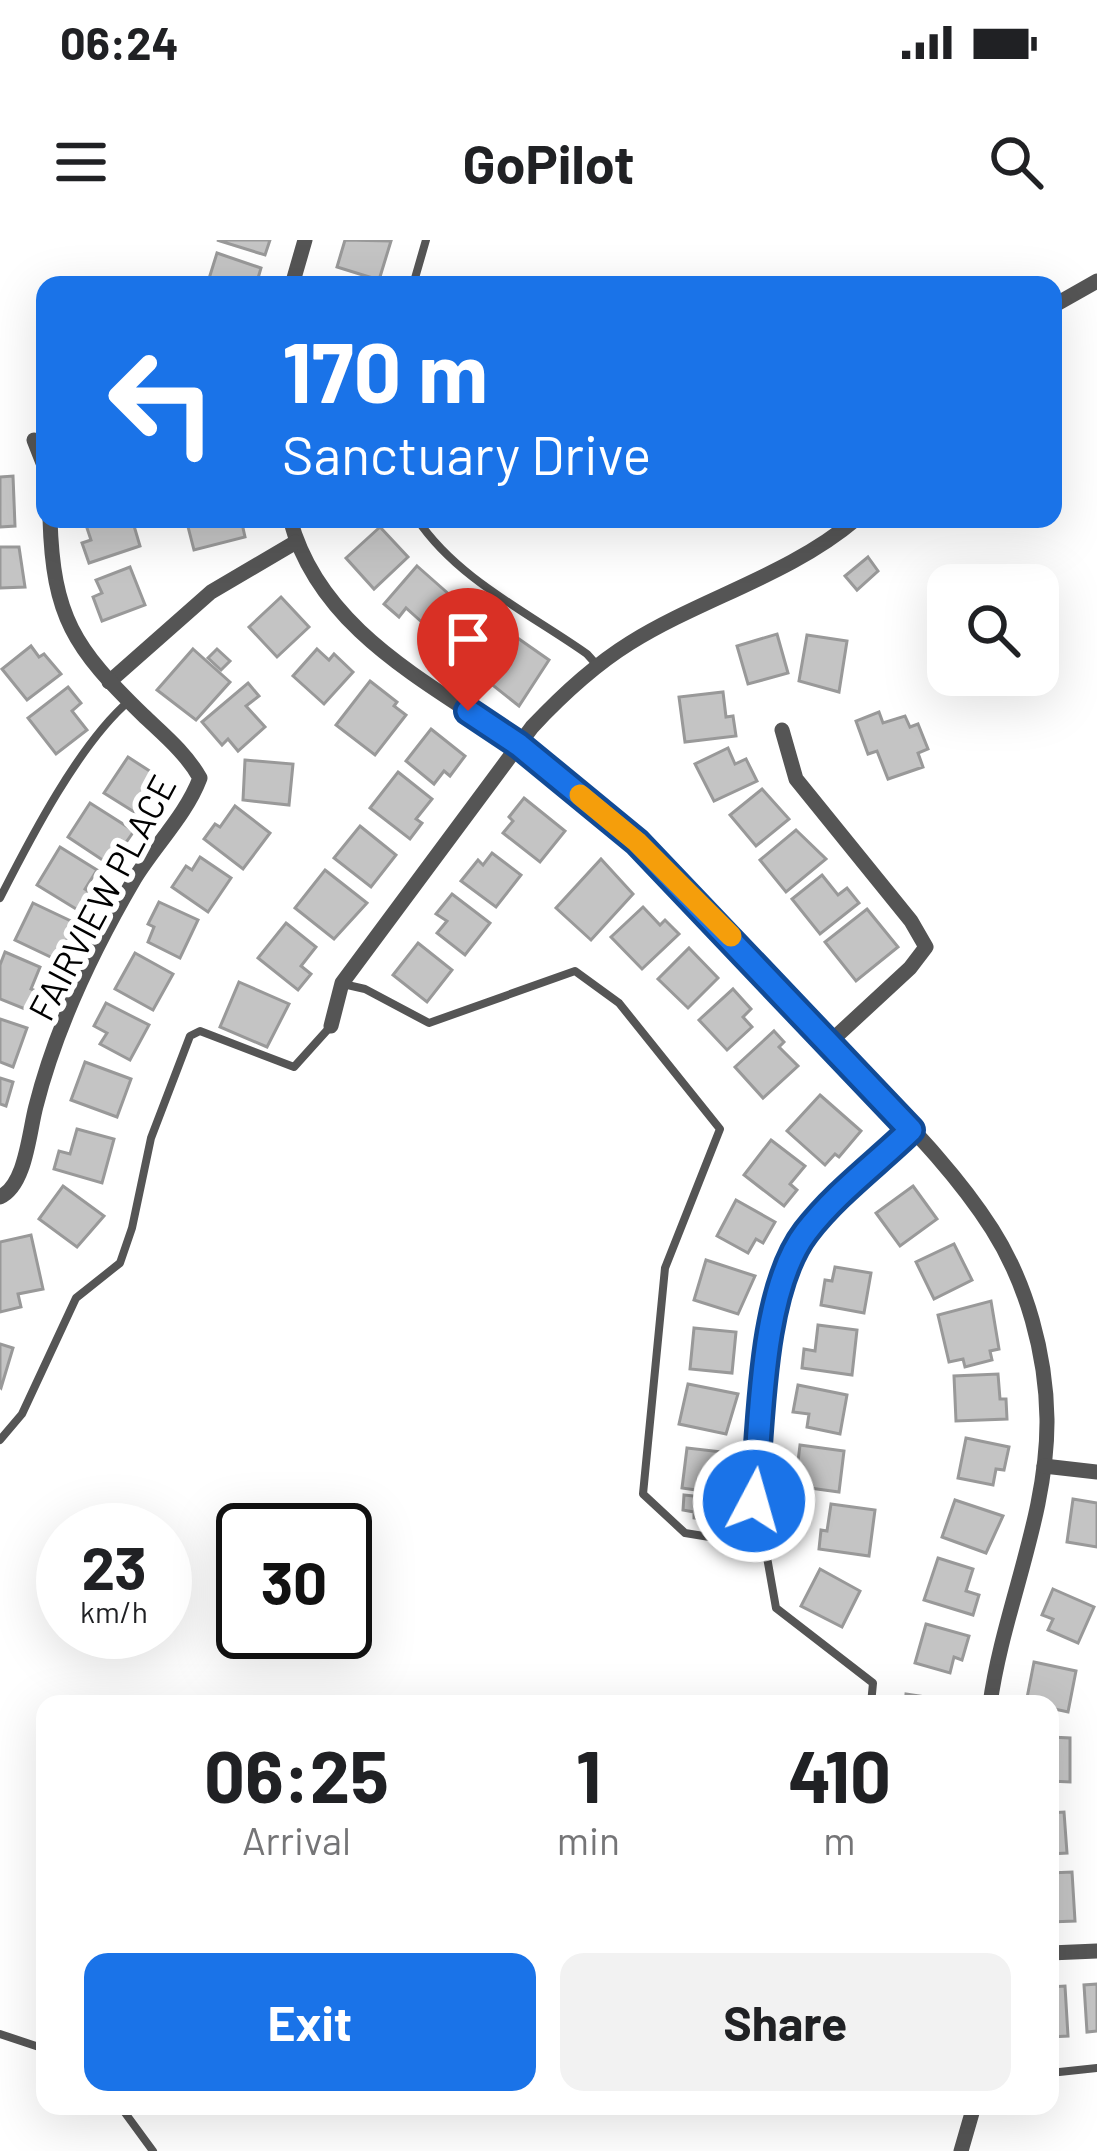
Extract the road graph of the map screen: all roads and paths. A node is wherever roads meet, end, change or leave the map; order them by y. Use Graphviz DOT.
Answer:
graph roads {
  1 [pos="304,240"];
  2 [pos="426,240"];
  3 [pos="294,276"];
  4 [pos="416,276"];
  5 [pos="1097,281"];
  6 [pos="1062,301"];
  7 [pos="34,440"];
  8 [pos="36,445"];
  9 [pos="50,528"];
  10 [pos="292,528"];
  11 [pos="423,528"];
  12 [pos="842,528"];
  13 [pos="296,542"];
  14 [pos="597,666"];
  15 [pos="109,682"];
  16 [pos="129,701"];
  17 [pos="782,730"];
  18 [pos="519,745"];
  19 [pos="0,898"];
  20 [pos="342,983"];
  21 [pos="331,1026"];
  22 [pos="830,1042"];
  23 [pos="911,1130"];
  24 [pos="0,1197"];
  25 [pos="0,1440"];
  26 [pos="1044,1466"];
  27 [pos="1097,1472"];
  28 [pos="765,1546"];
  29 [pos="871,1695"];
  30 [pos="992,1695"];
  31 [pos="1097,1951"];
  32 [pos="1059,1953"];
  33 [pos="0,2034"];
  34 [pos="36,2046"];
  35 [pos="1097,2068"];
  36 [pos="1059,2072"];
  37 [pos="127,2115"];
  38 [pos="971,2115"];
  39 [pos="153,2151"];
  40 [pos="961,2151"];
  1 -- 3 [label="street"];
  2 -- 4 [label="lane"];
  5 -- 6 [label="street"];
  7 -- 8 [label="street"];
  9 -- 15 [label="street, FAIRVIEW PLACE"];
  10 -- 13 [label="street"];
  11 -- 14 [label="lane"];
  12 -- 14 [label="street"];
  13 -- 15 [label="street"];
  13 -- 18 [label="street"];
  14 -- 18 [label="street"];
  15 -- 16 [label="street, FAIRVIEW PLACE"];
  16 -- 19 [label="lane"];
  16 -- 24 [label="street, FAIRVIEW PLACE"];
  17 -- 22 [label="street"];
  18 -- 20 [label="street"];
  18 -- 22 [label="street"];
  20 -- 21 [label="street"];
  20 -- 28 [label="lane"];
  21 -- 25 [label="lane"];
  22 -- 23 [label="street"];
  23 -- 26 [label="street"];
  23 -- 28 [label="street"];
  26 -- 27 [label="street"];
  26 -- 30 [label="street"];
  28 -- 29 [label="lane"];
  31 -- 32 [label="street"];
  33 -- 34 [label="lane"];
  35 -- 36 [label="lane"];
  37 -- 39 [label="lane"];
  38 -- 40 [label="street"];
}
